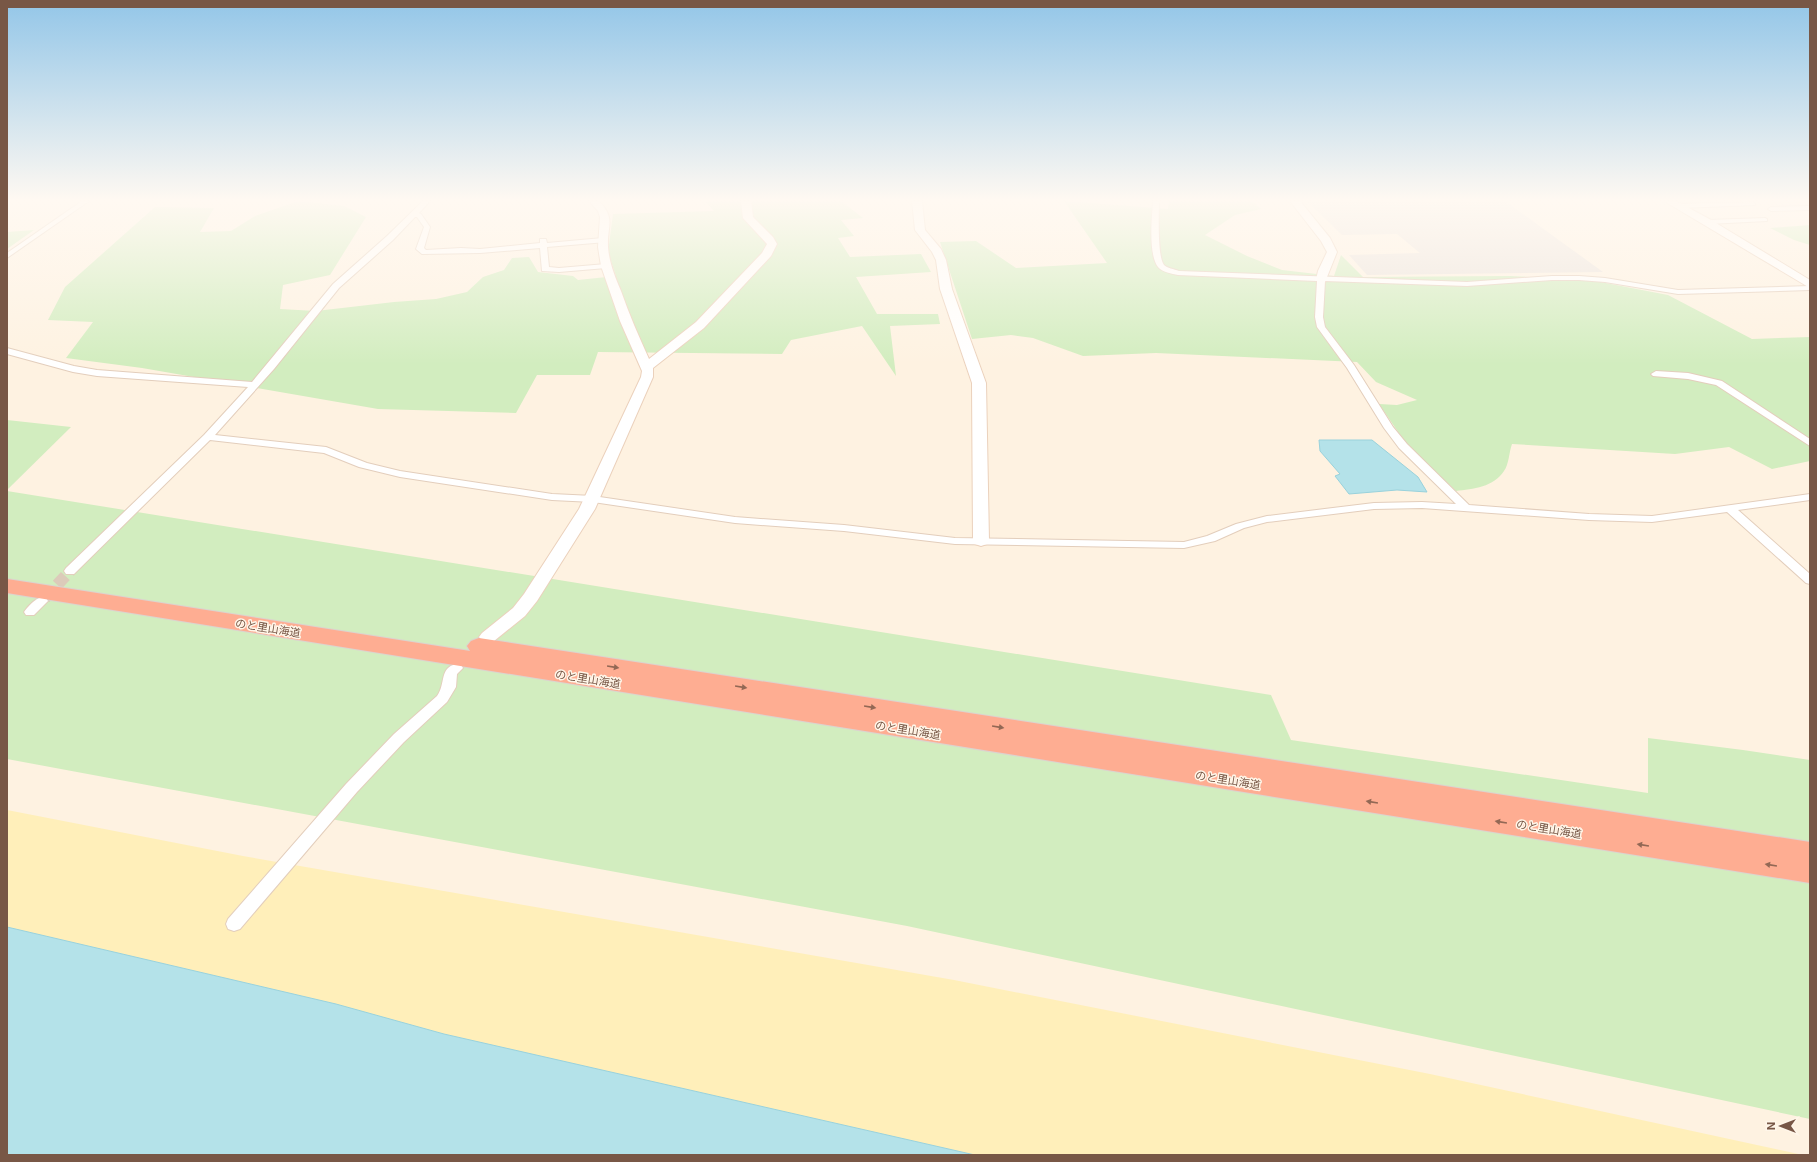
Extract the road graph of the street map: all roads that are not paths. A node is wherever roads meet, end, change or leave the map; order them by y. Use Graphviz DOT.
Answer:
graph roads {
  1 [pos="371,255"];
  2 [pos="543,255"];
  3 [pos="605,255"];
  4 [pos="766,255"];
  5 [pos="939,255"];
  6 [pos="1158,255"];
  7 [pos="1330,255"];
  8 [pos="1762,255"];
  9 [pos="606,266"];
  10 [pos="1321,280"];
  11 [pos="1810,285"];
  12 [pos="1810,288"];
  13 [pos="7,351"];
  14 [pos="647,367"];
  15 [pos="1656,374"];
  16 [pos="254,385"];
  17 [pos="208,437"];
  18 [pos="1810,443"];
  19 [pos="1810,497"];
  20 [pos="593,499"];
  21 [pos="1465,507"];
  22 [pos="1730,509"];
  23 [pos="981,541"];
  24 [pos="70,571"];
  25 [pos="7,572"];
  26 [pos="1810,580"];
  27 [pos="7,586"];
  28 [pos="42,601"];
  29 [pos="30,612"];
  30 [pos="488,637"];
  31 [pos="456,668"];
  32 [pos="1810,854"];
  33 [pos="1810,871"];
  34 [pos="234,924"];
  1 -- 16 [label="street"];
  2 -- 9 [label="street"];
  3 -- 9 [label="street"];
  4 -- 14 [label="street"];
  5 -- 23 [label="street"];
  6 -- 10 [label="street"];
  7 -- 10 [label="street"];
  8 -- 11 [label="street"];
  9 -- 14 [label="street"];
  10 -- 12 [label="street"];
  10 -- 21 [label="street"];
  13 -- 16 [label="street"];
  14 -- 20 [label="street"];
  15 -- 18 [label="street"];
  16 -- 17 [label="street"];
  17 -- 20 [label="street"];
  17 -- 24 [label="street"];
  19 -- 22 [label="street"];
  20 -- 23 [label="street"];
  20 -- 30 [label="street"];
  21 -- 22 [label="street"];
  21 -- 23 [label="street"];
  22 -- 26 [label="street"];
  25 -- 32 [label="highway, のと里山海道, one-way"];
  33 -- 27 [label="highway, のと里山海道, one-way"];
  28 -- 29 [label="street"];
  31 -- 34 [label="street"];
}
